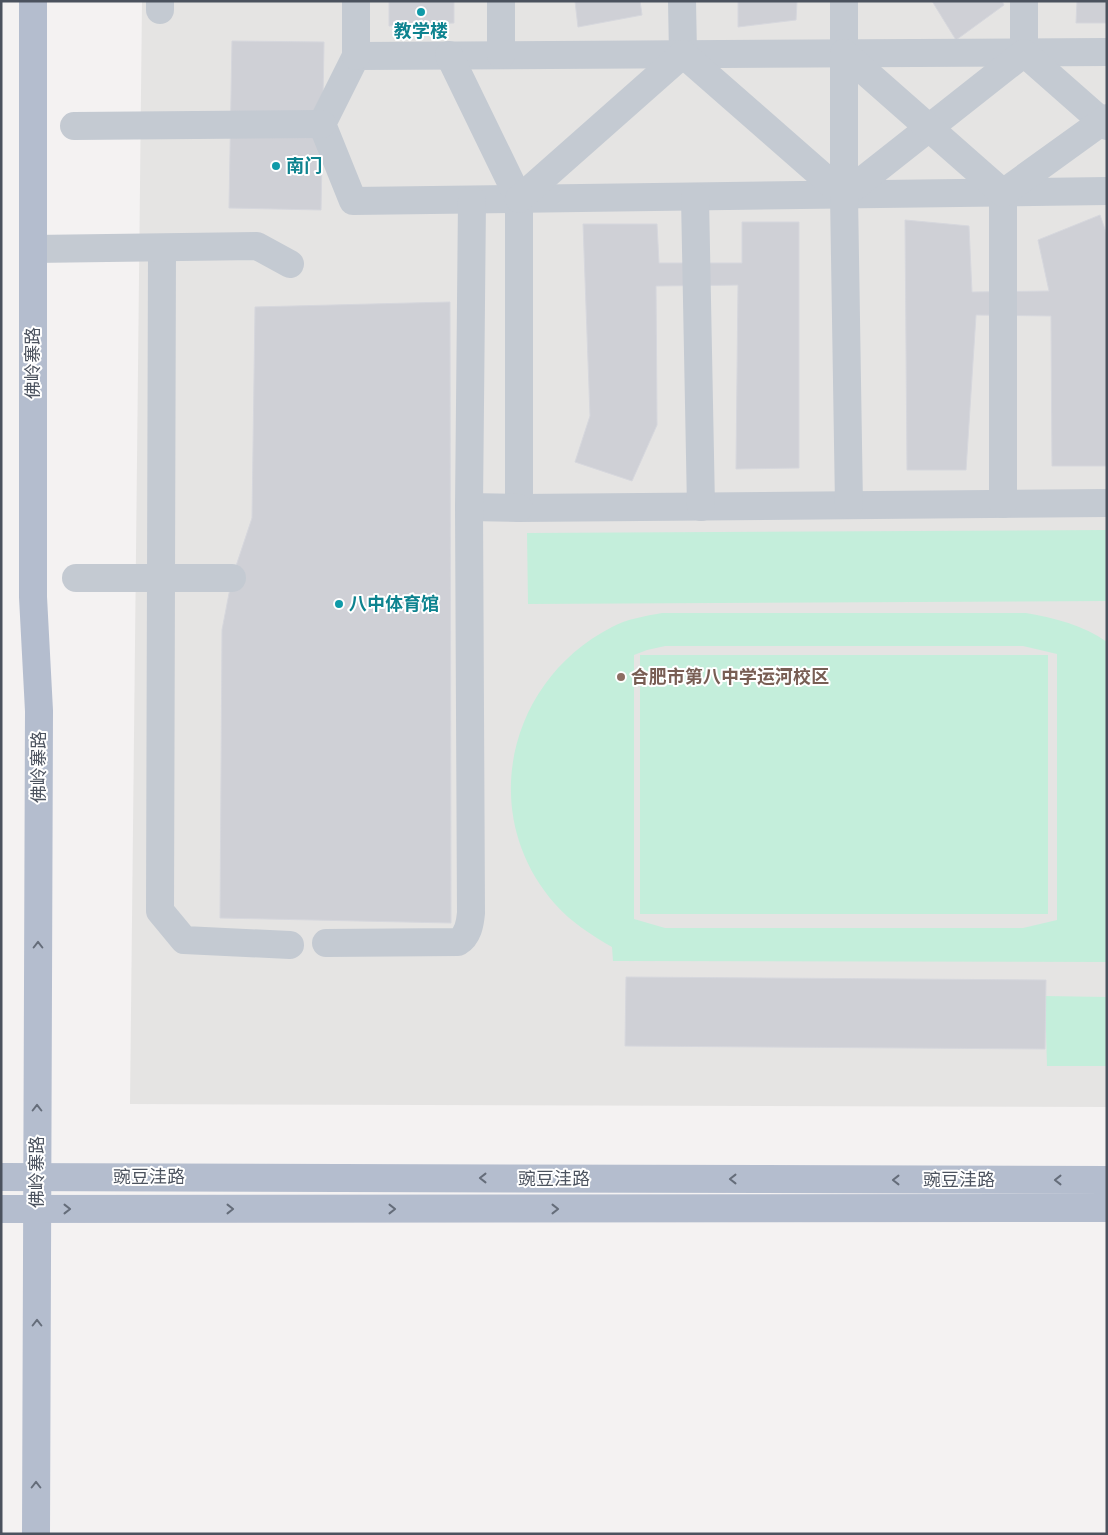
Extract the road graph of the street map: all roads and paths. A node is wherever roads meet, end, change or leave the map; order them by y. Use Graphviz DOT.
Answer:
graph roads {
  1 [pos="33,1"];
  2 [pos="356,1"];
  3 [pos="501,1"];
  4 [pos="682,1"];
  5 [pos="844,1"];
  6 [pos="1024,1"];
  7 [pos="1107,52"];
  8 [pos="1024,53"];
  9 [pos="683,54"];
  10 [pos="844,54"];
  11 [pos="449,55"];
  12 [pos="500,55"];
  13 [pos="356,56"];
  14 [pos="1105,122"];
  15 [pos="322,124"];
  16 [pos="74,126"];
  17 [pos="928,128"];
  18 [pos="1107,191"];
  19 [pos="1003,193"];
  20 [pos="844,195"];
  21 [pos="695,197"];
  22 [pos="519,199"];
  23 [pos="472,200"];
  24 [pos="162,248"];
  25 [pos="33,250"];
  26 [pos="290,264"];
  27 [pos="1107,503"];
  28 [pos="1003,504"];
  29 [pos="849,505"];
  30 [pos="469,507"];
  31 [pos="702,507"];
  32 [pos="519,508"];
  33 [pos="76,578"];
  34 [pos="161,578"];
  35 [pos="232,578"];
  36 [pos="326,943"];
  37 [pos="290,945"];
  38 [pos="1,1177"];
  39 [pos="37,1177"];
  40 [pos="1107,1180"];
  41 [pos="1107,1208"];
  42 [pos="1,1209"];
  43 [pos="37,1209"];
  44 [pos="36,1534"];
  1 -- 25 [label="main road, 佛岭寨路"];
  2 -- 13 [label="street"];
  3 -- 12 [label="street"];
  4 -- 9 [label="street"];
  5 -- 10 [label="street"];
  6 -- 8 [label="street"];
  7 -- 8 [label="street"];
  8 -- 10 [label="street"];
  8 -- 14 [label="street"];
  8 -- 17 [label="street"];
  9 -- 10 [label="street"];
  9 -- 12 [label="street"];
  9 -- 20 [label="street"];
  9 -- 22 [label="street"];
  10 -- 17 [label="street"];
  10 -- 20 [label="street"];
  11 -- 12 [label="street"];
  11 -- 13 [label="street"];
  11 -- 22 [label="street"];
  13 -- 15 [label="street"];
  14 -- 19 [label="street"];
  15 -- 16 [label="street"];
  15 -- 23 [label="street"];
  17 -- 19 [label="street"];
  17 -- 20 [label="street"];
  18 -- 19 [label="street"];
  19 -- 20 [label="street"];
  19 -- 28 [label="street"];
  20 -- 21 [label="street"];
  20 -- 29 [label="street"];
  21 -- 22 [label="street"];
  21 -- 31 [label="street"];
  22 -- 23 [label="street"];
  22 -- 32 [label="street"];
  23 -- 30 [label="street"];
  24 -- 25 [label="street"];
  24 -- 26 [label="street"];
  24 -- 34 [label="street"];
  39 -- 25 [label="main road, 佛岭寨路, one-way"];
  27 -- 28 [label="street"];
  28 -- 29 [label="street"];
  29 -- 31 [label="street"];
  30 -- 32 [label="street"];
  30 -- 36 [label="street"];
  31 -- 32 [label="street"];
  33 -- 34 [label="street"];
  34 -- 35 [label="street"];
  34 -- 37 [label="street"];
  38 -- 39 [label="main road, 豌豆洼路"];
  40 -- 39 [label="main road, 豌豆洼路, one-way"];
  39 -- 43 [label="main road, 佛岭寨路"];
  43 -- 41 [label="main road, 豌豆洼路, one-way"];
  42 -- 43 [label="main road, 豌豆洼路"];
  44 -- 43 [label="main road, 佛岭寨路, one-way"];
}
